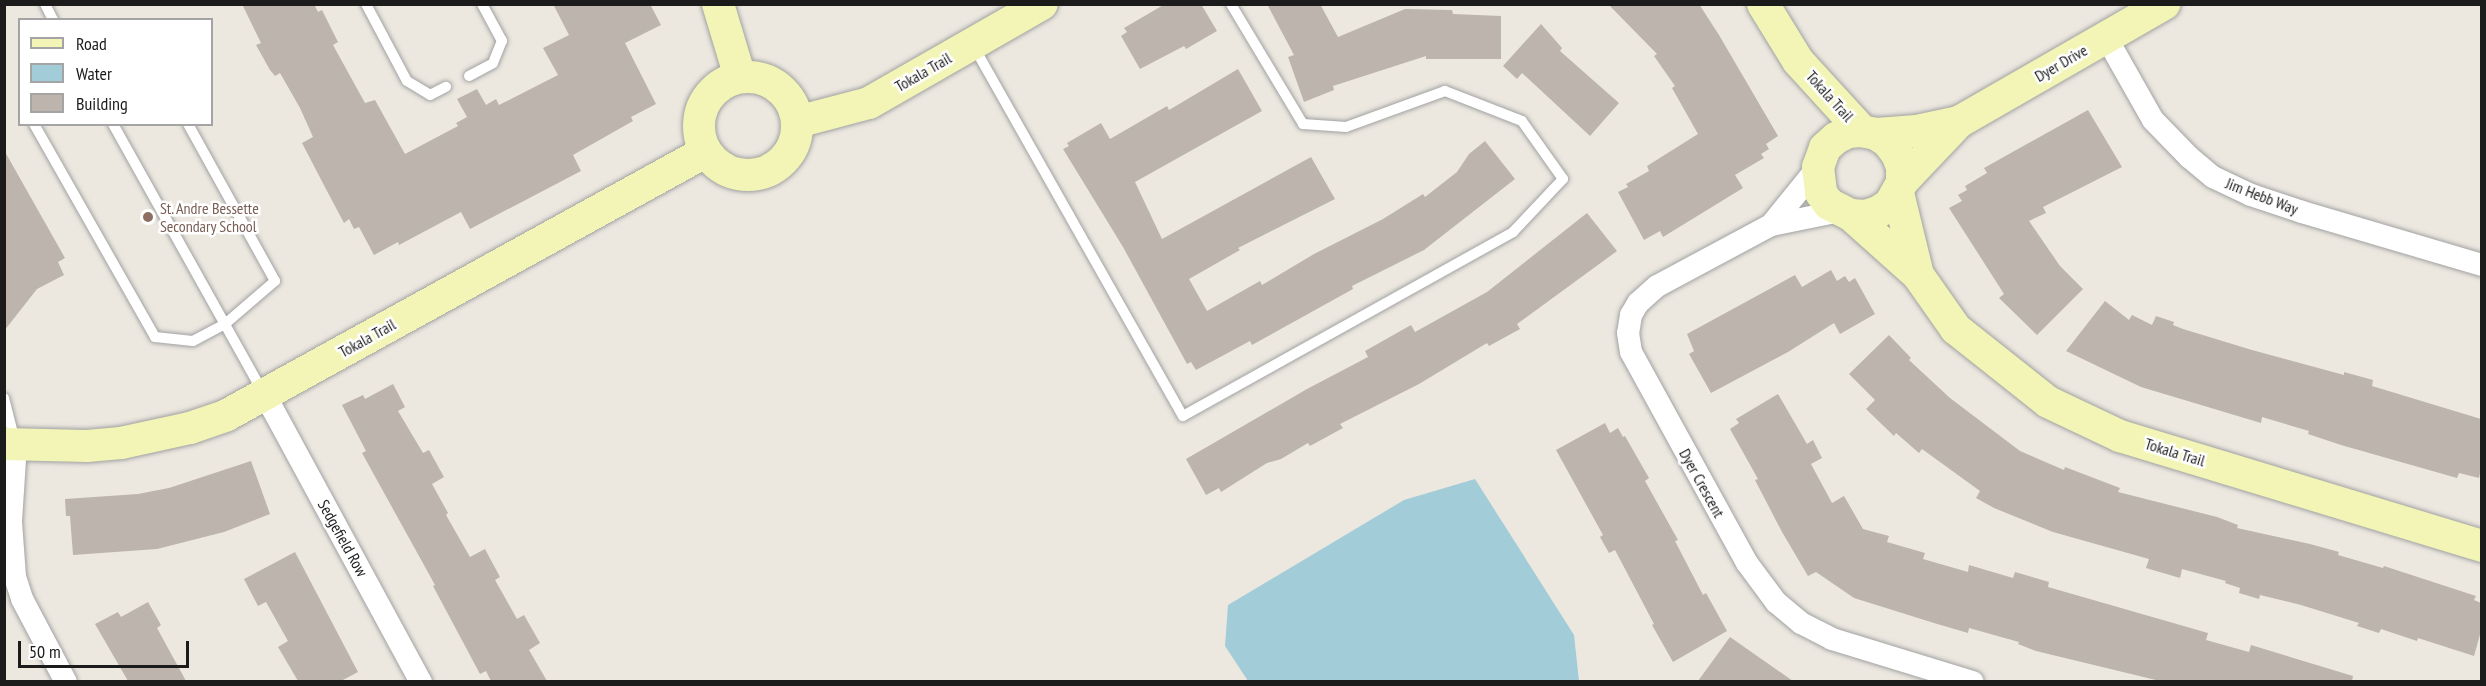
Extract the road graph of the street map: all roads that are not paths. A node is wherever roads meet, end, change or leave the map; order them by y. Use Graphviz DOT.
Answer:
graph roads {
  1 [pos="45,4"];
  2 [pos="366,4"];
  3 [pos="482,4"];
  4 [pos="718,4"];
  5 [pos="1042,4"];
  6 [pos="1230,4"];
  7 [pos="1763,4"];
  8 [pos="2164,4"];
  9 [pos="52,18"];
  10 [pos="2106,37"];
  11 [pos="972,44"];
  12 [pos="1798,61"];
  13 [pos="469,76"];
  14 [pos="740,77"];
  15 [pos="446,87"];
  16 [pos="797,122"];
  17 [pos="1959,122"];
  18 [pos="35,126"];
  19 [pos="114,126"];
  20 [pos="189,126"];
  21 [pos="1869,133"];
  22 [pos="705,152"];
  23 [pos="1822,158"];
  24 [pos="1900,187"];
  25 [pos="1845,213"];
  26 [pos="1771,225"];
  27 [pos="2481,265"];
  28 [pos="1918,275"];
  29 [pos="225,324"];
  30 [pos="265,394"];
  31 [pos="4,398"];
  32 [pos="10,444"];
  33 [pos="2481,546"];
  34 [pos="66,681"];
  35 [pos="422,681"];
  36 [pos="1973,681"];
  1 -- 9 [label="lane"];
  2 -- 15 [label="lane"];
  3 -- 13 [label="lane"];
  4 -- 14 [label="street"];
  5 -- 11 [label="street, Tokala Trail"];
  6 -- 11 [label="lane"];
  7 -- 12 [label="street, Tokala Trail"];
  8 -- 10 [label="street, Dyer Drive"];
  10 -- 17 [label="street, Dyer Drive"];
  10 -- 27 [label="street, Jim Hebb Way"];
  11 -- 16 [label="street, Tokala Trail"];
  12 -- 21 [label="street, Tokala Trail"];
  12 -- 23 [label="street, Tokala Trail"];
  14 -- 16 [label="street"];
  14 -- 22 [label="street"];
  16 -- 22 [label="street"];
  17 -- 21 [label="street, Dyer Drive"];
  17 -- 24 [label="street, Dyer Drive"];
  18 -- 29 [label="lane"];
  19 -- 29 [label="lane"];
  20 -- 29 [label="lane"];
  21 -- 23 [label="street"];
  21 -- 24 [label="street"];
  22 -- 30 [label="street, Tokala Trail"];
  23 -- 25 [label="street"];
  23 -- 26 [label="street, Dyer Crescent"];
  24 -- 25 [label="street"];
  24 -- 28 [label="street, Tokala Trail"];
  25 -- 26 [label="street, Dyer Crescent"];
  25 -- 28 [label="street, Tokala Trail"];
  26 -- 36 [label="street, Dyer Crescent"];
  28 -- 33 [label="street, Tokala Trail"];
  29 -- 30 [label="lane"];
  30 -- 32 [label="street, Tokala Trail"];
  30 -- 35 [label="street, Sedgefield Row"];
  31 -- 32 [label="lane"];
  32 -- 34 [label="street"];
}
